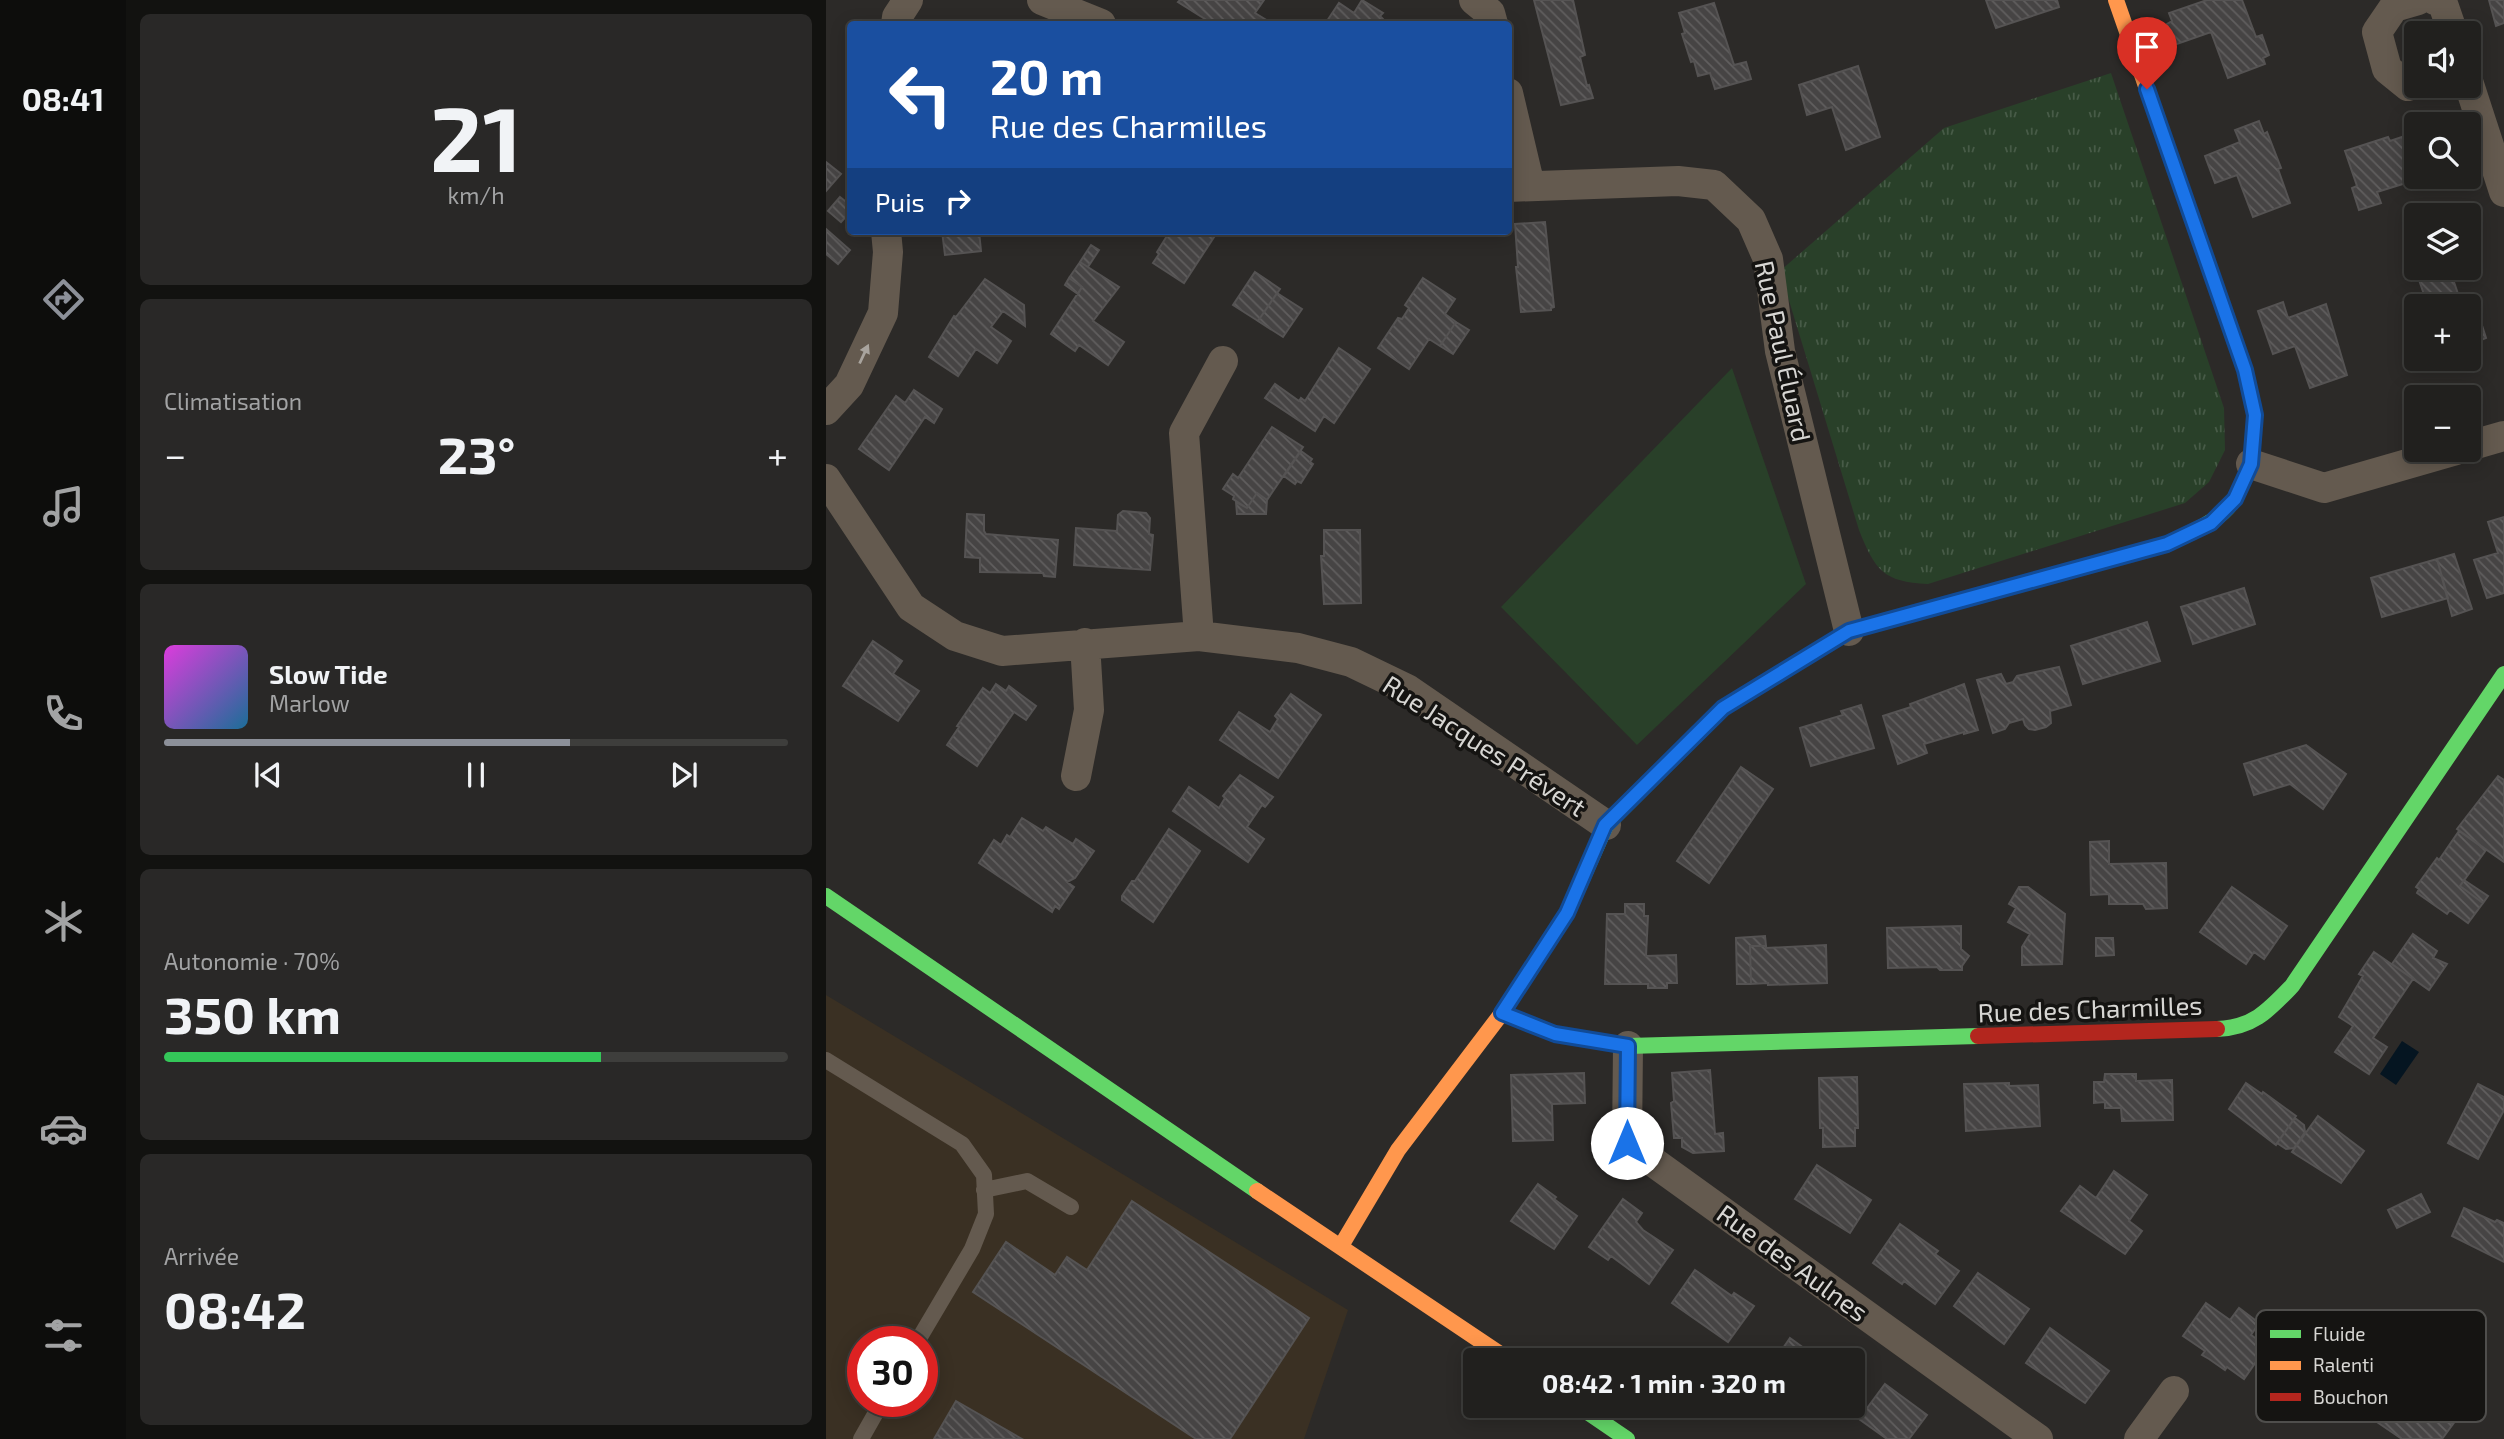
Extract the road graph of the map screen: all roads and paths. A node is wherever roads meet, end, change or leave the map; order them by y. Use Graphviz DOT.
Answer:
graph roads {
  1 [pos="908,0"];
  2 [pos="1042,0"];
  3 [pos="1474,0"];
  4 [pos="2116,0"];
  5 [pos="2418,0"];
  6 [pos="2435,0"];
  7 [pos="896,21"];
  8 [pos="1094,21"];
  9 [pos="1492,21"];
  10 [pos="2449,21"];
  11 [pos="2404,83"];
  12 [pos="2474,98"];
  13 [pos="1512,127"];
  14 [pos="1519,187"];
  15 [pos="2504,192"];
  16 [pos="886,235"];
  17 [pos="1223,361"];
  18 [pos="826,410"];
  19 [pos="2504,436"];
  20 [pos="2481,443"];
  21 [pos="2414,462"];
  22 [pos="2251,464"];
  23 [pos="826,480"];
  24 [pos="1849,631"];
  25 [pos="1199,636"];
  26 [pos="1085,643"];
  27 [pos="2504,674"];
  28 [pos="1076,776"];
  29 [pos="1605,825"];
  30 [pos="826,896"];
  31 [pos="826,912"];
  32 [pos="906,952"];
  33 [pos="1502,1013"];
  34 [pos="1628,1046"];
  35 [pos="826,1060"];
  36 [pos="985,1190"];
  37 [pos="1071,1207"];
  38 [pos="1341,1246"];
  39 [pos="926,1326"];
  40 [pos="1491,1348"];
  41 [pos="2174,1391"];
  42 [pos="873,1417"];
  43 [pos="1596,1418"];
  44 [pos="861,1439"];
  45 [pos="1627,1439"];
  46 [pos="2038,1439"];
  47 [pos="2139,1439"];
  1 -- 7 [label="street"];
  2 -- 8 [label="street"];
  3 -- 9 [label="street"];
  4 -- 22 [label="street"];
  5 -- 11 [label="street"];
  6 -- 10 [label="street"];
  12 -- 15 [label="street"];
  13 -- 14 [label="street, Rue Paul Éluard"];
  14 -- 24 [label="street, Rue Paul Éluard"];
  18 -- 16 [label="street, one-way"];
  17 -- 25 [label="street"];
  19 -- 20 [label="street"];
  21 -- 22 [label="street"];
  22 -- 24 [label="street"];
  23 -- 26 [label="street, Rue Jacques Prévert"];
  24 -- 29 [label="street"];
  25 -- 26 [label="street, Rue Jacques Prévert"];
  25 -- 29 [label="street, Rue Jacques Prévert"];
  26 -- 28 [label="street"];
  27 -- 34 [label="street, Rue des Charmilles"];
  29 -- 33 [label="street"];
  30 -- 32 [label="street"];
  31 -- 32 [label="street"];
  32 -- 38 [label="street"];
  33 -- 34 [label="street, Rue des Charmilles"];
  33 -- 38 [label="street"];
  34 -- 46 [label="street, Rue des Aulnes"];
  35 -- 36 [label="lane"];
  36 -- 37 [label="lane"];
  36 -- 39 [label="lane"];
  38 -- 40 [label="street"];
  41 -- 47 [label="street"];
  42 -- 44 [label="lane"];
  43 -- 45 [label="street"];
}
